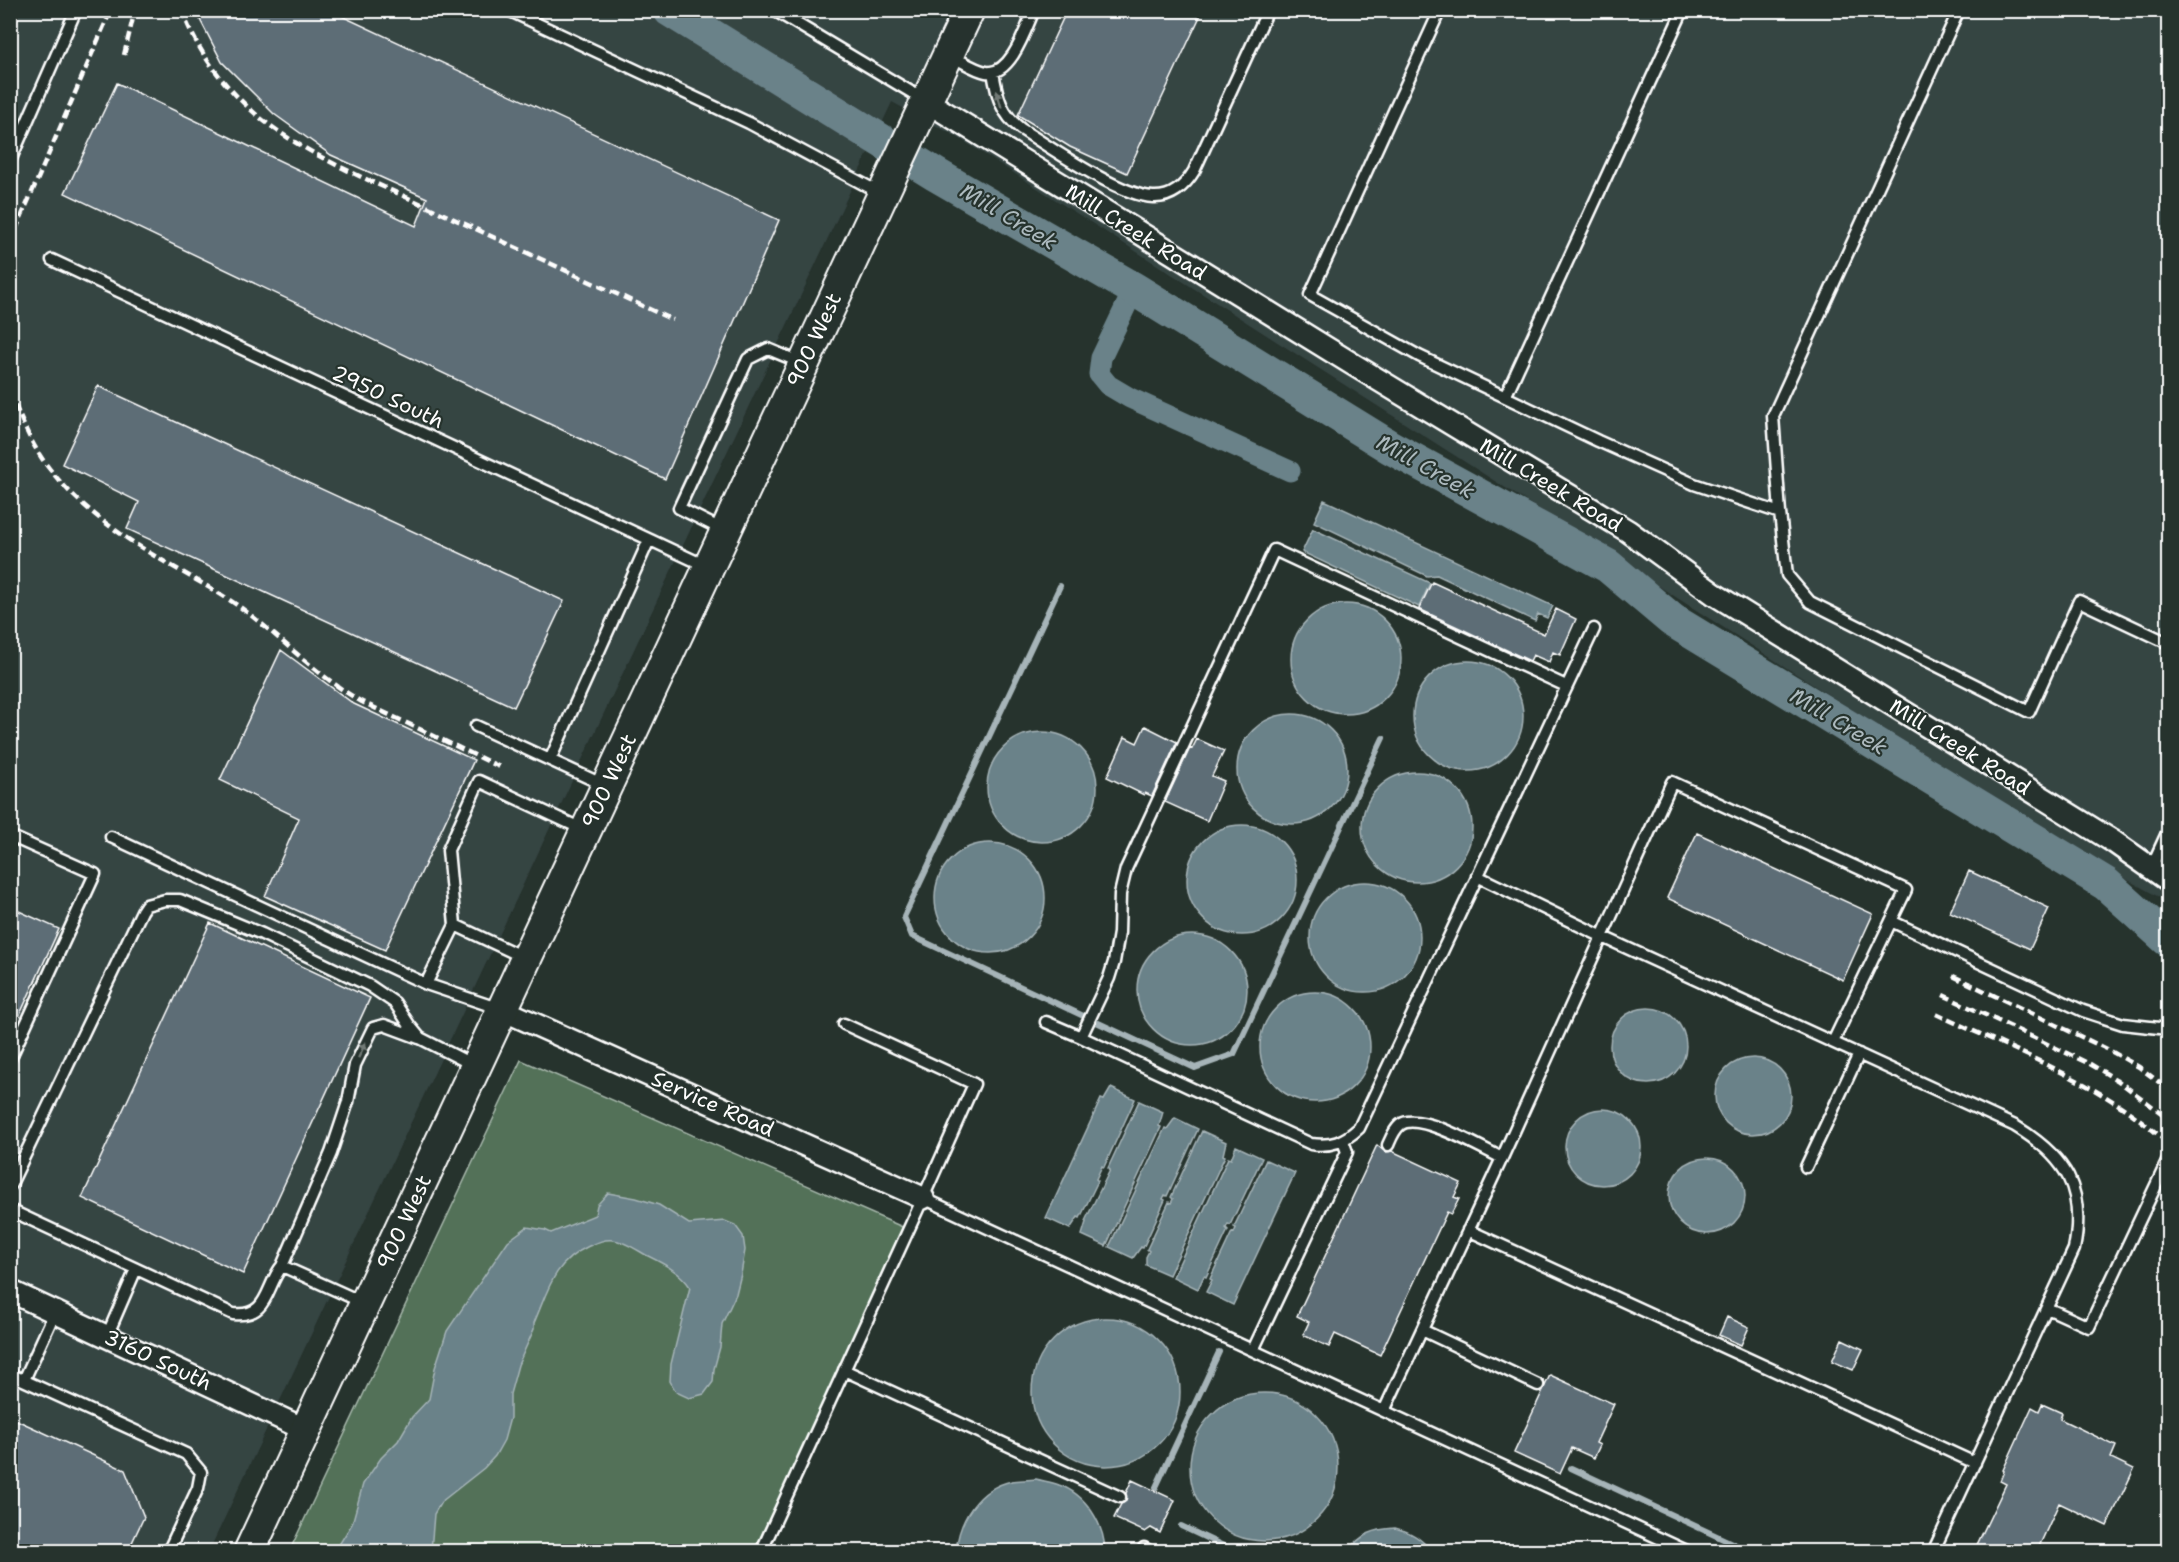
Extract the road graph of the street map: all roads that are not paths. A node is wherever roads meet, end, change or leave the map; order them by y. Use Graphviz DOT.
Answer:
graph roads {
  1 [pos="76,10"];
  2 [pos="508,10"];
  3 [pos="774,10"];
  4 [pos="969,10"];
  5 [pos="1034,10"];
  6 [pos="1268,10"];
  7 [pos="1440,10"];
  8 [pos="1683,10"];
  9 [pos="1959,10"];
  10 [pos="948,54"];
  11 [pos="993,72"];
  12 [pos="926,101"];
  13 [pos="10,161"];
  14 [pos="888,181"];
  15 [pos="52,260"];
  16 [pos="803,363"];
  17 [pos="1505,397"];
  18 [pos="1780,513"];
  19 [pos="725,531"];
  20 [pos="649,540"];
  21 [pos="709,567"];
  22 [pos="1594,628"];
  23 [pos="2169,643"];
  24 [pos="1566,686"];
  25 [pos="476,726"];
  26 [pos="550,760"];
  27 [pos="607,786"];
  28 [pos="586,831"];
  29 [pos="2169,831"];
  30 [pos="10,836"];
  31 [pos="111,837"];
  32 [pos="2151,868"];
  33 [pos="1478,876"];
  34 [pos="2169,880"];
  35 [pos="1891,921"];
  36 [pos="455,925"];
  37 [pos="1603,937"];
  38 [pos="528,958"];
  39 [pos="426,984"];
  40 [pos="503,1010"];
  41 [pos="1046,1022"];
  42 [pos="844,1024"];
  43 [pos="2169,1029"];
  44 [pos="1081,1037"];
  45 [pos="420,1038"];
  46 [pos="1833,1042"];
  47 [pos="1859,1054"];
  48 [pos="10,1059"];
  49 [pos="477,1067"];
  50 [pos="1343,1140"];
  51 [pos="1388,1145"];
  52 [pos="1502,1158"];
  53 [pos="2169,1160"];
  54 [pos="1806,1167"];
  55 [pos="10,1186"];
  56 [pos="923,1198"];
  57 [pos="10,1210"];
  58 [pos="1468,1230"];
  59 [pos="282,1266"];
  60 [pos="136,1269"];
  61 [pos="10,1291"];
  62 [pos="365,1304"];
  63 [pos="2047,1308"];
  64 [pos="55,1312"];
  65 [pos="1422,1330"];
  66 [pos="106,1336"];
  67 [pos="1253,1350"];
  68 [pos="844,1370"];
  69 [pos="10,1374"];
  70 [pos="24,1380"];
  71 [pos="1538,1385"];
  72 [pos="1384,1411"];
  73 [pos="306,1430"];
  74 [pos="1975,1463"];
  75 [pos="1120,1497"];
  76 [pos="168,1551"];
  77 [pos="249,1551"];
  78 [pos="761,1551"];
  79 [pos="1143,1551"];
  80 [pos="1150,1551"];
  81 [pos="1689,1551"];
  82 [pos="1933,1551"];
  1 -- 13 [label="lane"];
  2 -- 14 [label="lane"];
  3 -- 12 [label="lane"];
  4 -- 10 [label="main road, 900 West"];
  5 -- 11 [label="lane"];
  6 -- 11 [label="lane, one-way"];
  7 -- 17 [label="lane"];
  8 -- 17 [label="lane"];
  9 -- 18 [label="lane"];
  10 -- 11 [label="lane"];
  10 -- 12 [label="main road, 900 West"];
  12 -- 14 [label="main road, 900 West"];
  12 -- 32 [label="street, Mill Creek Road"];
  14 -- 16 [label="main road, 900 West"];
  15 -- 20 [label="lane, 2950 South"];
  16 -- 19 [label="main road, 900 West"];
  16 -- 19 [label="lane"];
  17 -- 18 [label="lane"];
  18 -- 23 [label="lane"];
  19 -- 21 [label="main road, 900 West"];
  20 -- 21 [label="lane, 2950 South"];
  20 -- 26 [label="lane"];
  21 -- 27 [label="main road, 900 West"];
  22 -- 24 [label="lane"];
  24 -- 33 [label="lane"];
  24 -- 44 [label="lane"];
  25 -- 26 [label="lane"];
  26 -- 27 [label="lane"];
  27 -- 28 [label="main road, 900 West"];
  28 -- 36 [label="lane"];
  28 -- 38 [label="main road, 900 West"];
  29 -- 32 [label="lane"];
  30 -- 48 [label="lane"];
  31 -- 39 [label="lane"];
  32 -- 34 [label="street, Mill Creek Road"];
  33 -- 37 [label="lane"];
  33 -- 50 [label="lane"];
  35 -- 37 [label="lane"];
  35 -- 43 [label="lane"];
  35 -- 46 [label="lane"];
  36 -- 38 [label="lane"];
  36 -- 39 [label="lane"];
  37 -- 46 [label="lane"];
  37 -- 52 [label="lane"];
  38 -- 40 [label="main road, 900 West"];
  39 -- 40 [label="lane"];
  40 -- 49 [label="main road, 900 West"];
  40 -- 56 [label="street, Service Road"];
  41 -- 44 [label="lane"];
  42 -- 56 [label="lane"];
  44 -- 50 [label="lane"];
  45 -- 49 [label="lane"];
  45 -- 55 [label="lane"];
  59 -- 45 [label="lane, one-way"];
  46 -- 47 [label="lane"];
  47 -- 54 [label="lane"];
  47 -- 63 [label="lane"];
  49 -- 62 [label="main road, 900 West"];
  50 -- 67 [label="lane"];
  51 -- 52 [label="lane"];
  52 -- 58 [label="lane"];
  53 -- 63 [label="lane"];
  56 -- 67 [label="lane"];
  56 -- 68 [label="lane"];
  57 -- 60 [label="lane"];
  58 -- 65 [label="lane"];
  58 -- 74 [label="lane"];
  59 -- 60 [label="lane"];
  59 -- 62 [label="lane"];
  60 -- 66 [label="lane"];
  61 -- 64 [label="street, 3160 South"];
  62 -- 73 [label="main road, 900 West"];
  63 -- 74 [label="lane"];
  64 -- 66 [label="street, 3160 South"];
  64 -- 70 [label="lane"];
  65 -- 71 [label="lane"];
  65 -- 72 [label="lane"];
  66 -- 73 [label="street, 3160 South"];
  67 -- 72 [label="lane"];
  68 -- 75 [label="lane"];
  68 -- 78 [label="lane"];
  69 -- 70 [label="lane"];
  70 -- 76 [label="lane"];
  72 -- 81 [label="lane"];
  73 -- 77 [label="main road, 900 West"];
  74 -- 82 [label="lane"];
  79 -- 80 [label="lane"];
}
